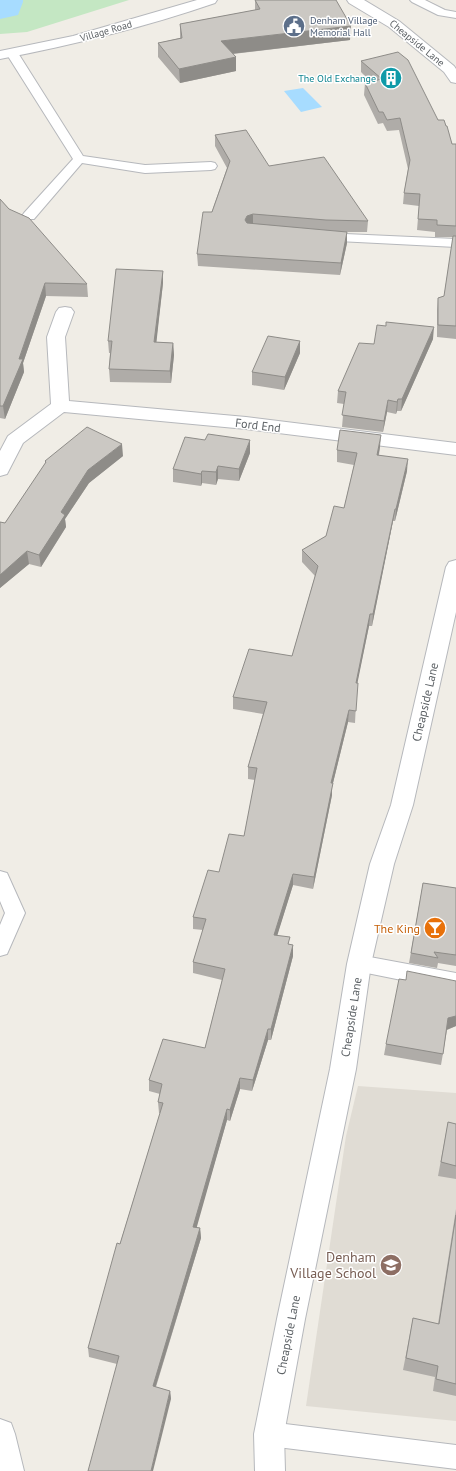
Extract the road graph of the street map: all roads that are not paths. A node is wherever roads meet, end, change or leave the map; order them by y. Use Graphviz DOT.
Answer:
graph roads {
  1 [pos="210,0"];
  2 [pos="354,0"];
  3 [pos="416,0"];
  4 [pos="456,15"];
  5 [pos="6,54"];
  6 [pos="456,79"];
  7 [pos="79,159"];
  8 [pos="211,166"];
  9 [pos="29,216"];
  10 [pos="310,236"];
  11 [pos="456,243"];
  12 [pos="65,312"];
  13 [pos="60,406"];
  14 [pos="456,450"];
  15 [pos="0,470"];
  16 [pos="456,567"];
  17 [pos="0,879"];
  18 [pos="0,948"];
  19 [pos="359,964"];
  20 [pos="456,982"];
  21 [pos="0,1434"];
  22 [pos="269,1434"];
  23 [pos="456,1457"];
  24 [pos="10,1471"];
  25 [pos="270,1471"];
  1 -- 5 [label="street, Village Road"];
  2 -- 6 [label="street, Cheapside Lane"];
  3 -- 4 [label="lane"];
  5 -- 7 [label="lane"];
  7 -- 8 [label="lane"];
  7 -- 9 [label="lane"];
  10 -- 11 [label="lane"];
  12 -- 13 [label="street"];
  13 -- 14 [label="street, Ford End"];
  13 -- 15 [label="street"];
  16 -- 19 [label="street, Cheapside Lane"];
  17 -- 18 [label="lane"];
  19 -- 20 [label="lane"];
  19 -- 22 [label="street, Cheapside Lane"];
  21 -- 24 [label="street"];
  22 -- 23 [label="lane"];
  22 -- 25 [label="street, Cheapside Lane"];
}
